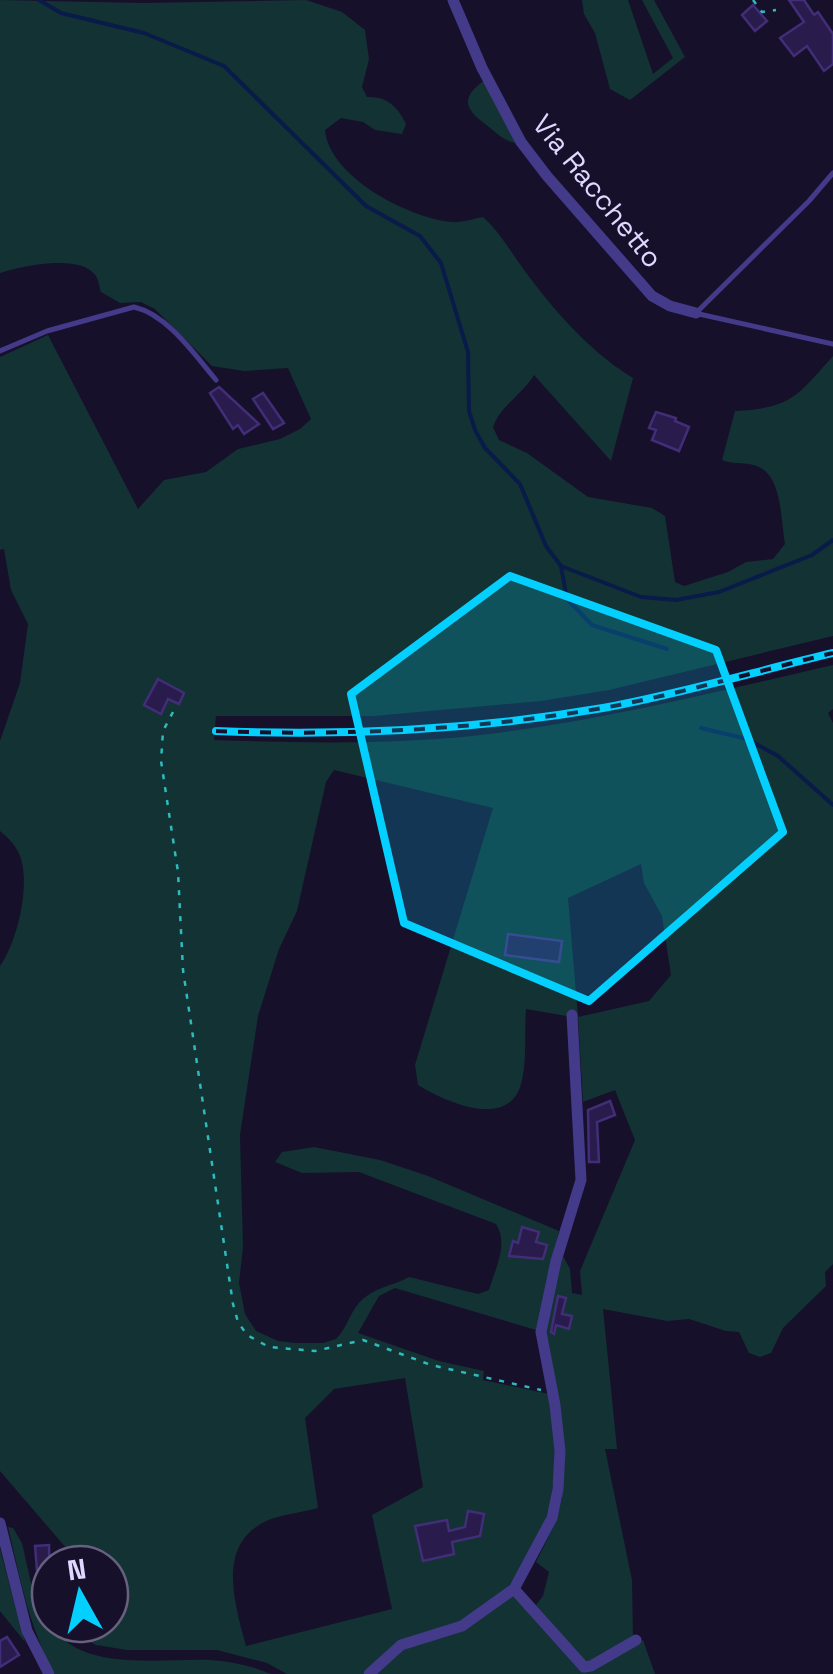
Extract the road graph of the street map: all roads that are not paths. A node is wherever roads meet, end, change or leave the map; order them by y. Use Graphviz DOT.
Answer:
graph roads {
  1 [pos="454,0"];
  2 [pos="833,173"];
  3 [pos="696,313"];
  4 [pos="833,344"];
  5 [pos="0,351"];
  6 [pos="216,380"];
  7 [pos="572,1015"];
  8 [pos="0,1522"];
  9 [pos="514,1589"];
  10 [pos="636,1640"];
  11 [pos="585,1670"];
  12 [pos="49,1674"];
  13 [pos="369,1674"];
  1 -- 3 [label="street, Via Racchetto"];
  2 -- 3 [label="lane"];
  3 -- 4 [label="lane, Via Racchetto"];
  5 -- 6 [label="lane"];
  7 -- 9 [label="street"];
  8 -- 12 [label="street"];
  9 -- 11 [label="street"];
  9 -- 13 [label="street"];
  10 -- 11 [label="street"];
}
